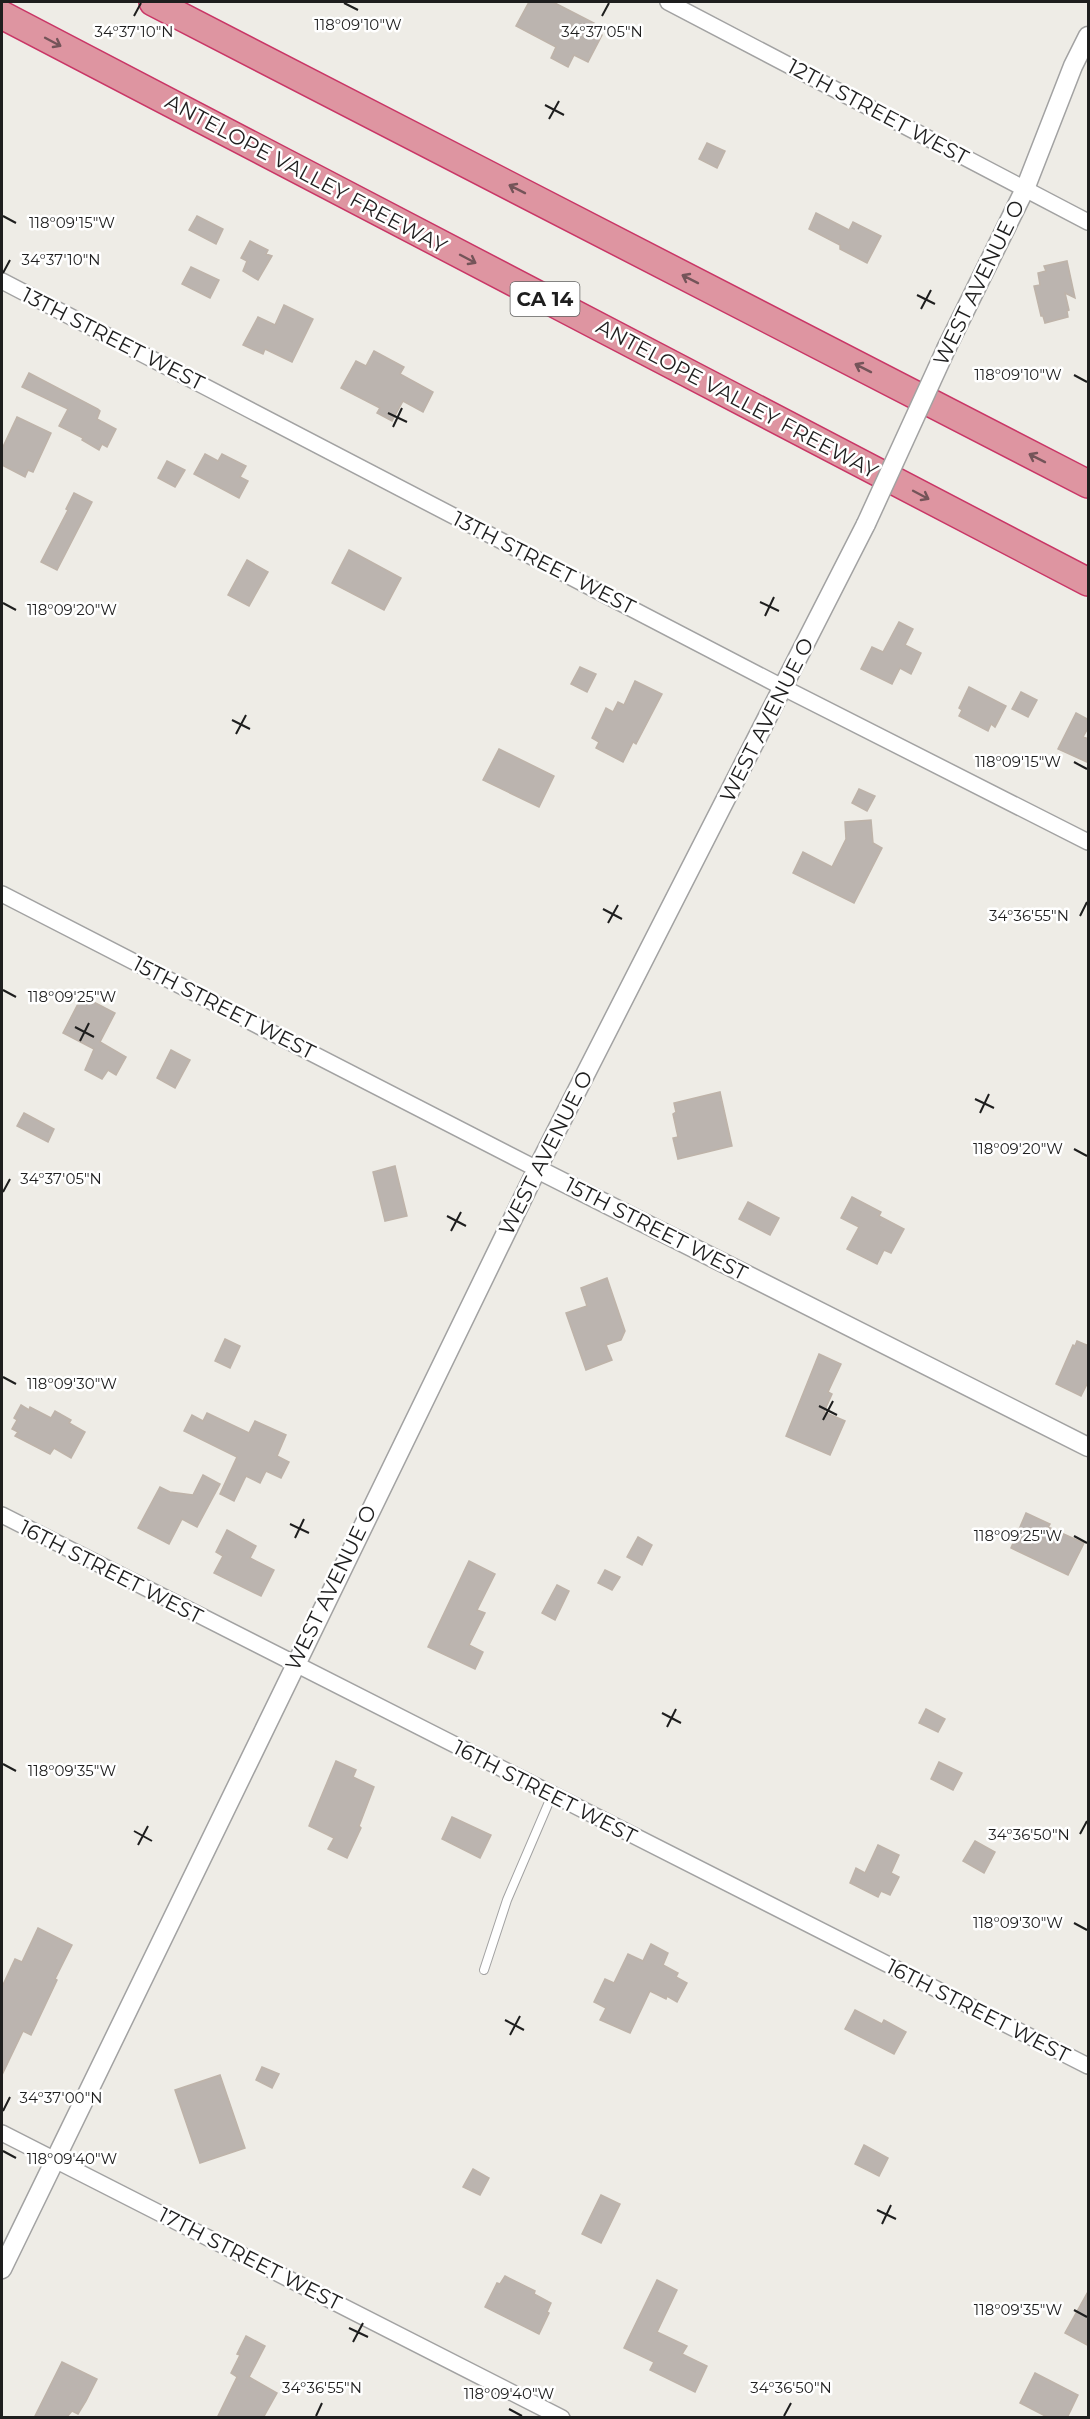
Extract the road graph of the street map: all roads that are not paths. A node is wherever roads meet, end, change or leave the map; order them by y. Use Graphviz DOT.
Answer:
graph roads {
  1 [pos="153,2"];
  2 [pos="668,2"];
  3 [pos="2,15"];
  4 [pos="1089,36"];
  5 [pos="1025,189"];
  6 [pos="1089,222"];
  7 [pos="2,281"];
  8 [pos="1089,484"];
  9 [pos="1089,582"];
  10 [pos="784,688"];
  11 [pos="1089,842"];
  12 [pos="2,894"];
  13 [pos="537,1169"];
  14 [pos="1089,1447"];
  15 [pos="2,1515"];
  16 [pos="294,1665"];
  17 [pos="552,1796"];
  18 [pos="484,1970"];
  19 [pos="1089,2066"];
  20 [pos="2,2133"];
  21 [pos="55,2160"];
  22 [pos="2,2269"];
  23 [pos="562,2418"];
  8 -- 1 [label="highway, one-way"];
  2 -- 5 [label="street, 12TH STREET WEST"];
  3 -- 9 [label="highway, ANTELOPE VALLEY FREEWAY / CA 14, one-way"];
  4 -- 5 [label="street, WEST AVENUE O"];
  5 -- 6 [label="street, 12TH STREET WEST"];
  5 -- 10 [label="street, WEST AVENUE O, bridge"];
  7 -- 10 [label="street, 13TH STREET WEST"];
  10 -- 11 [label="street, 13TH STREET WEST"];
  10 -- 13 [label="street, WEST AVENUE O"];
  12 -- 13 [label="street, 15TH STREET WEST"];
  13 -- 14 [label="street, 15TH STREET WEST"];
  13 -- 16 [label="street, WEST AVENUE O"];
  15 -- 16 [label="street, 16TH STREET WEST"];
  16 -- 17 [label="street, 16TH STREET WEST"];
  16 -- 21 [label="street, WEST AVENUE O"];
  17 -- 18 [label="lane"];
  17 -- 19 [label="street, 16TH STREET WEST"];
  20 -- 21 [label="street, 17TH STREET WEST"];
  21 -- 22 [label="street, WEST AVENUE O"];
  21 -- 23 [label="street, 17TH STREET WEST"];
}
